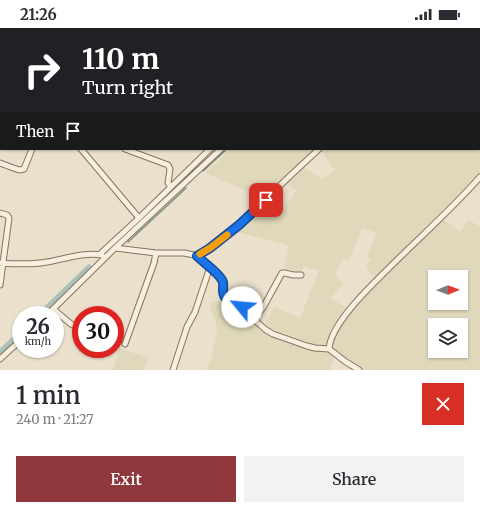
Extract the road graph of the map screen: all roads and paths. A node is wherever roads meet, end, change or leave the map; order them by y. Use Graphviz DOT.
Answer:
graph roads {
  1 [pos="32,150"];
  2 [pos="82,150"];
  3 [pos="128,150"];
  4 [pos="209,150"];
  5 [pos="220,150"];
  6 [pos="318,150"];
  7 [pos="0,163"];
  8 [pos="480,177"];
  9 [pos="171,187"];
  10 [pos="0,212"];
  11 [pos="139,218"];
  12 [pos="115,248"];
  13 [pos="156,253"];
  14 [pos="100,254"];
  15 [pos="107,256"];
  16 [pos="197,256"];
  17 [pos="2,263"];
  18 [pos="210,267"];
  19 [pos="301,275"];
  20 [pos="0,285"];
  21 [pos="56,306"];
  22 [pos="256,317"];
  23 [pos="64,318"];
  24 [pos="72,324"];
  25 [pos="125,344"];
  26 [pos="12,348"];
  27 [pos="329,349"];
  28 [pos="0,359"];
  29 [pos="173,370"];
  30 [pos="359,370"];
  1 -- 7 [label="street"];
  2 -- 11 [label="street"];
  3 -- 9 [label="street"];
  4 -- 9 [label="street"];
  5 -- 12 [label="street"];
  6 -- 16 [label="street"];
  8 -- 27 [label="street"];
  9 -- 11 [label="street"];
  10 -- 17 [label="street"];
  11 -- 14 [label="street"];
  12 -- 13 [label="street"];
  12 -- 15 [label="street"];
  13 -- 16 [label="street"];
  13 -- 25 [label="street"];
  14 -- 15 [label="street"];
  14 -- 17 [label="street"];
  15 -- 21 [label="street"];
  16 -- 18 [label="street"];
  17 -- 20 [label="street"];
  18 -- 22 [label="street"];
  18 -- 29 [label="street"];
  19 -- 22 [label="street"];
  22 -- 27 [label="street"];
  23 -- 24 [label="street"];
  26 -- 28 [label="street"];
  27 -- 30 [label="street"];
}
